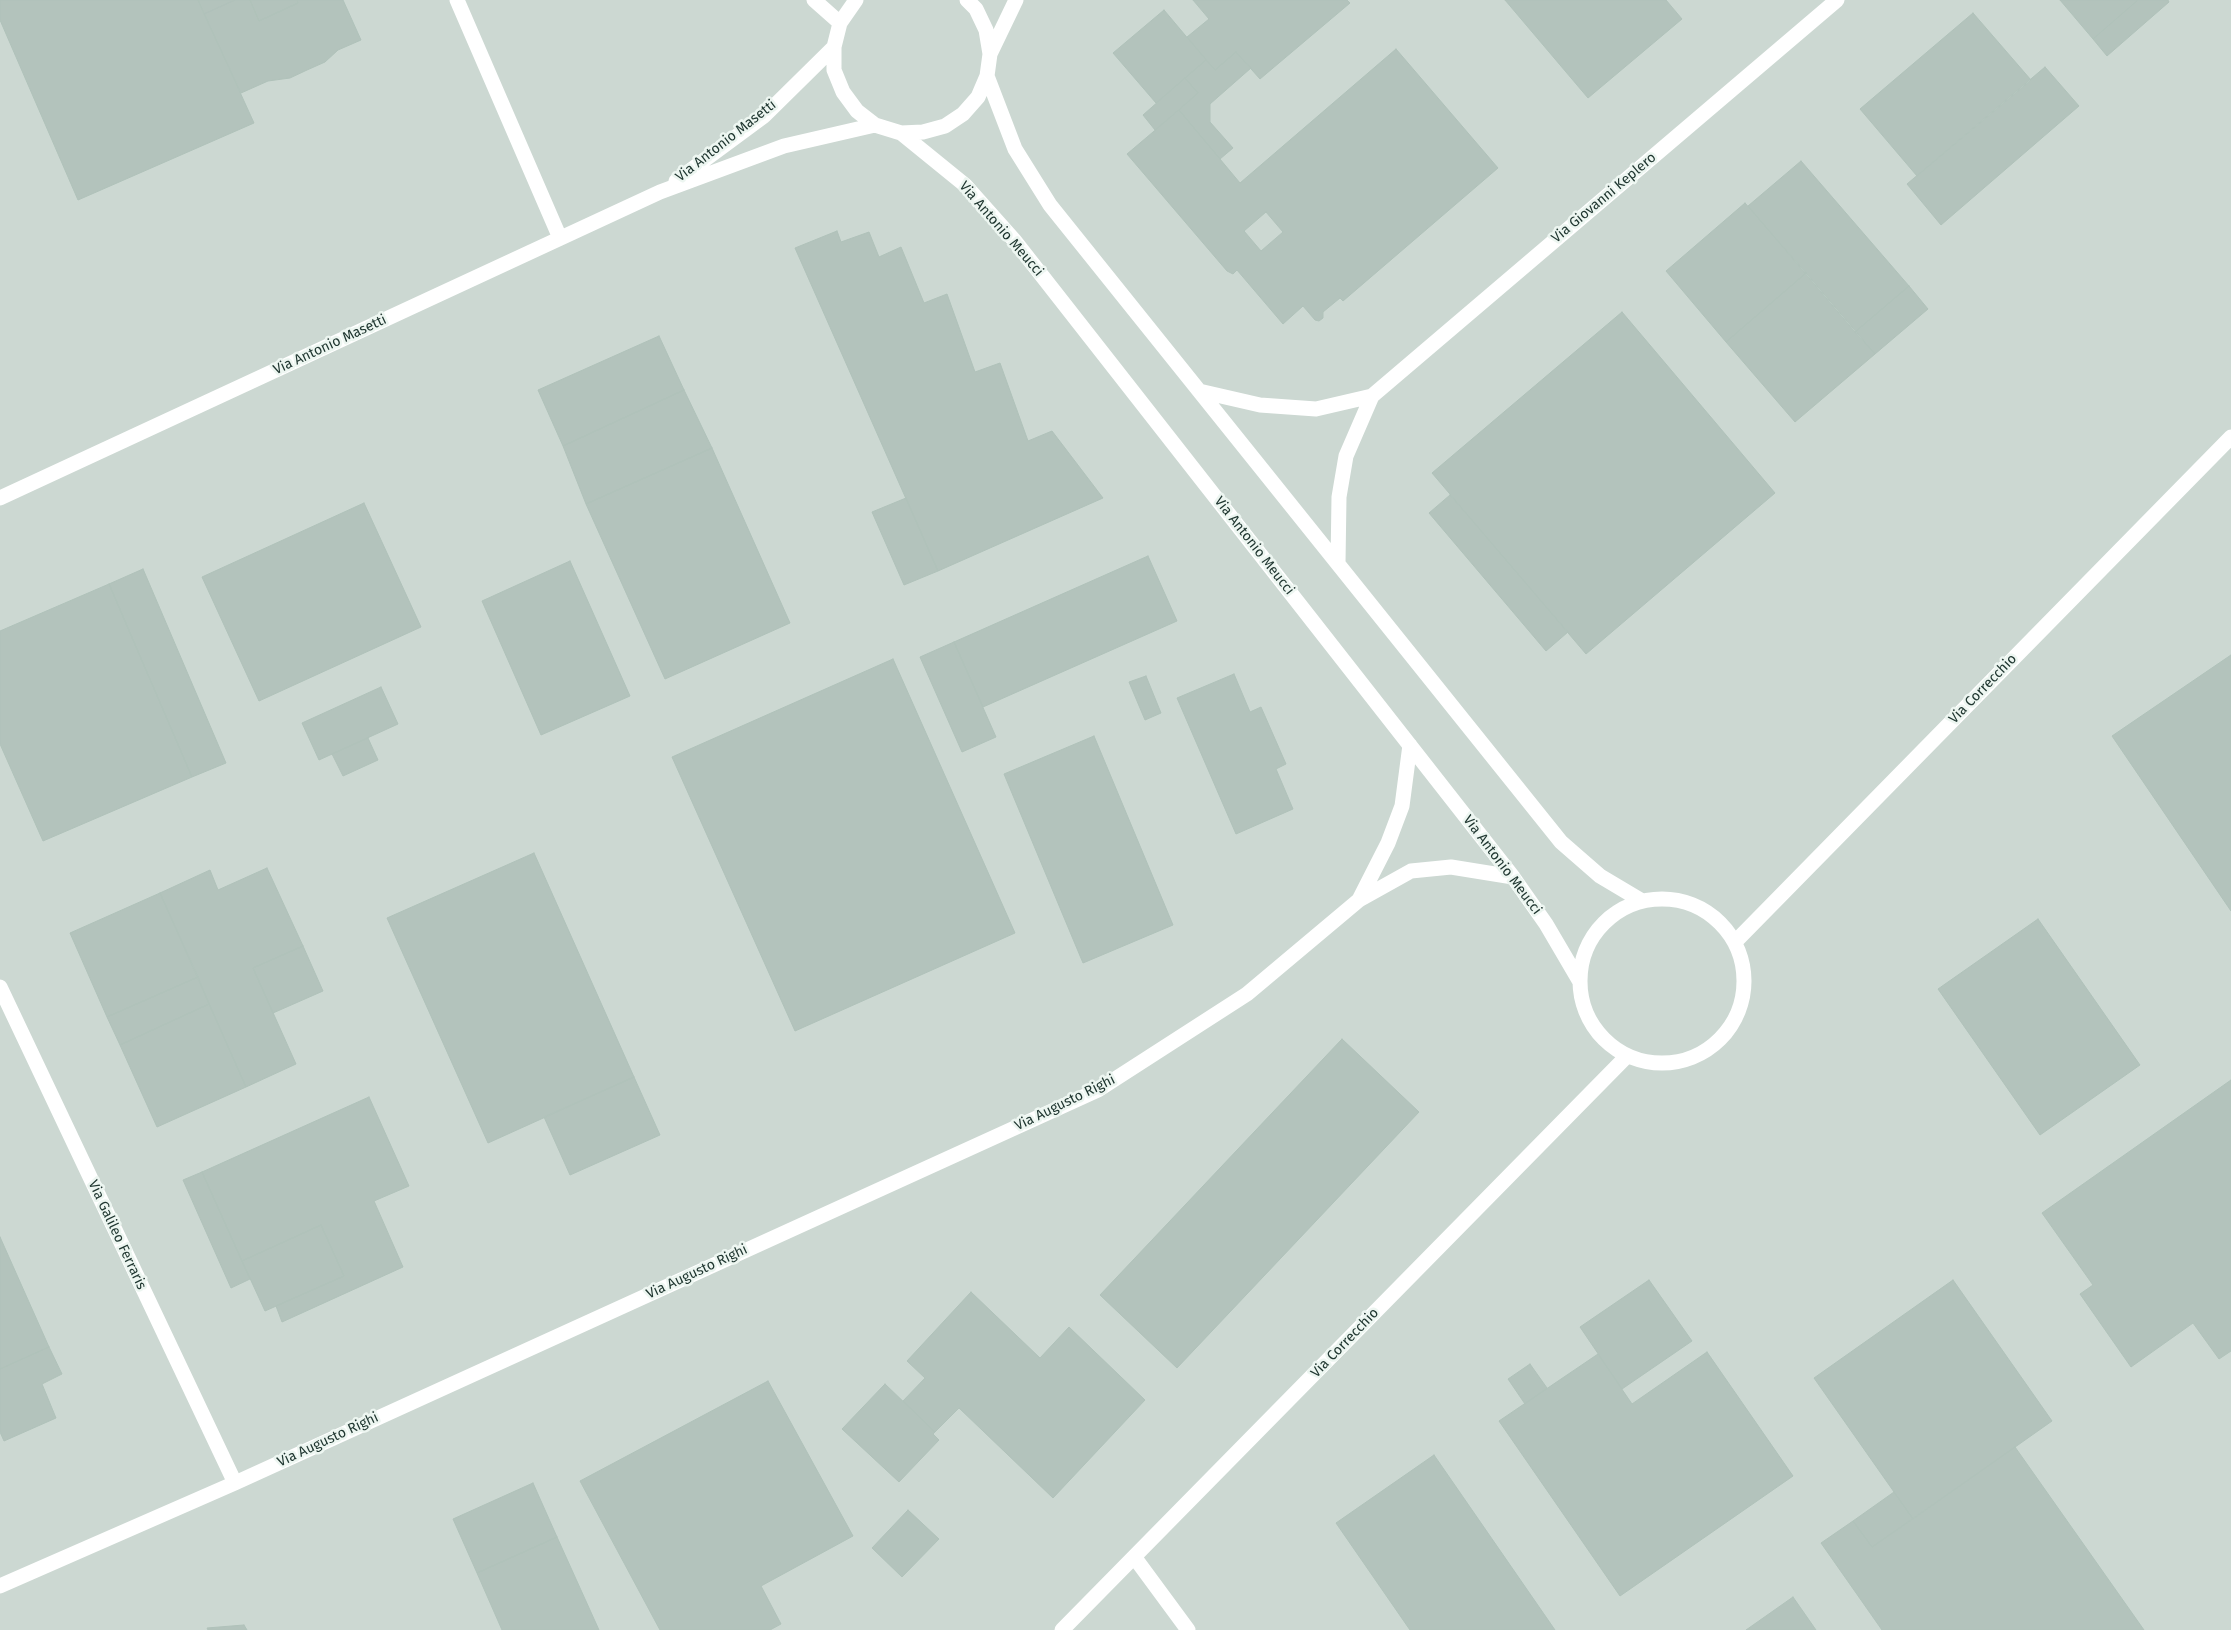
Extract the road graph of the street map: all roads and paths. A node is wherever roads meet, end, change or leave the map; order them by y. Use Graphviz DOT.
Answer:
graph roads {
  1 [pos="456,0"];
  2 [pos="814,0"];
  3 [pos="856,0"];
  4 [pos="967,0"];
  5 [pos="1016,0"];
  6 [pos="1837,0"];
  7 [pos="840,23"];
  8 [pos="834,46"];
  9 [pos="990,54"];
  10 [pos="987,76"];
  11 [pos="875,125"];
  12 [pos="901,133"];
  13 [pos="660,192"];
  14 [pos="560,238"];
  15 [pos="1199,391"];
  16 [pos="1372,396"];
  17 [pos="2231,437"];
  18 [pos="0,498"];
  19 [pos="1338,563"];
  20 [pos="1410,746"];
  21 [pos="1513,877"];
  22 [pos="1359,900"];
  23 [pos="1642,901"];
  24 [pos="1735,942"];
  25 [pos="1580,982"];
  26 [pos="0,986"];
  27 [pos="1627,1056"];
  28 [pos="235,1483"];
  29 [pos="1135,1558"];
  30 [pos="0,1586"];
  31 [pos="1062,1630"];
  32 [pos="1188,1630"];
  1 -- 14 [label="street"];
  2 -- 7 [label="street"];
  3 -- 7 [label="street"];
  4 -- 9 [label="street"];
  5 -- 9 [label="street"];
  6 -- 16 [label="street, Via Giovanni Keplero"];
  7 -- 8 [label="street"];
  8 -- 11 [label="street"];
  8 -- 13 [label="street, Via Antonio Masetti"];
  9 -- 10 [label="street"];
  10 -- 12 [label="street"];
  10 -- 15 [label="street"];
  11 -- 12 [label="street"];
  11 -- 13 [label="street, Via Antonio Masetti"];
  12 -- 20 [label="street, Via Antonio Meucci"];
  13 -- 14 [label="street, Via Antonio Masetti"];
  14 -- 18 [label="street, Via Antonio Masetti"];
  15 -- 16 [label="street, Via Giovanni Keplero"];
  15 -- 19 [label="street"];
  16 -- 19 [label="street, Via Giovanni Keplero"];
  17 -- 24 [label="street, Via Correcchio"];
  19 -- 23 [label="street"];
  20 -- 21 [label="street, Via Antonio Meucci"];
  20 -- 22 [label="street, Via Augusto Righi"];
  21 -- 22 [label="street, Via Augusto Righi"];
  21 -- 25 [label="street, Via Antonio Meucci"];
  22 -- 28 [label="street, Via Augusto Righi"];
  23 -- 24 [label="street"];
  23 -- 25 [label="street"];
  24 -- 27 [label="street"];
  25 -- 27 [label="street"];
  26 -- 28 [label="street, Via Galileo Ferraris"];
  27 -- 29 [label="street, Via Correcchio"];
  28 -- 30 [label="street, Via Augusto Righi"];
  29 -- 31 [label="street, Via Correcchio"];
  29 -- 32 [label="street"];
}
